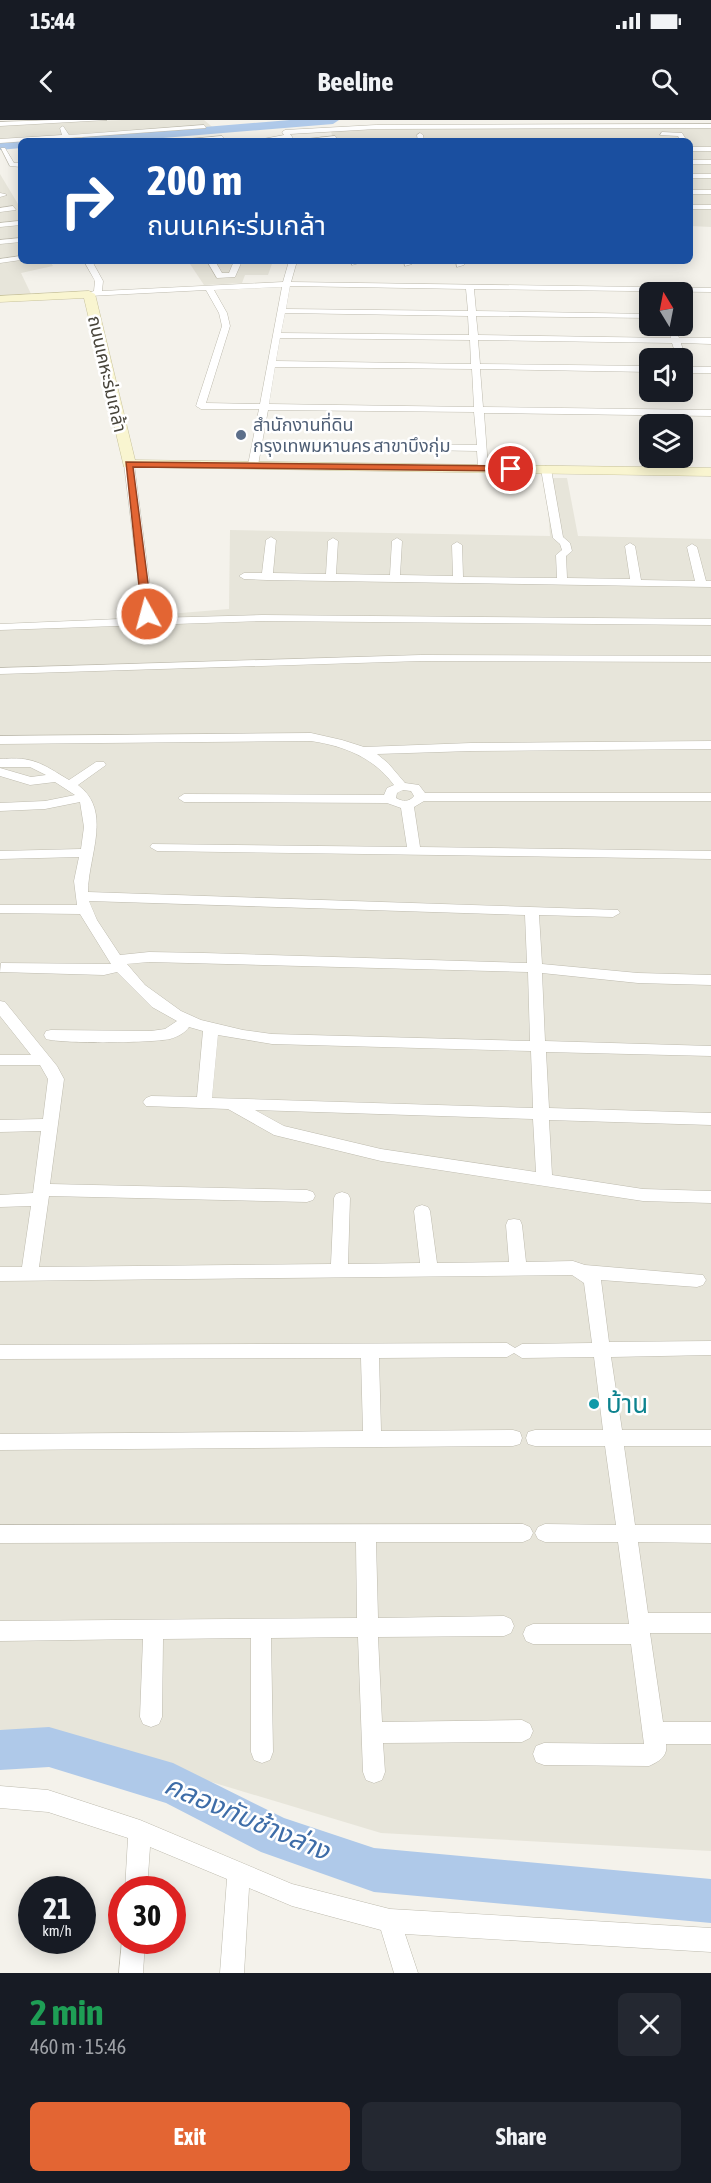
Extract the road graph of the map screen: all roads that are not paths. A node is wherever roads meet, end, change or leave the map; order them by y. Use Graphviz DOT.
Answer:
graph roads {
  1 [pos="183,120"];
  2 [pos="102,121"];
  3 [pos="0,124"];
  4 [pos="62,125"];
  5 [pos="20,126"];
  6 [pos="711,126"];
  7 [pos="204,127"];
  8 [pos="187,129"];
  9 [pos="698,133"];
  10 [pos="105,134"];
  11 [pos="711,134"];
  12 [pos="389,135"];
  13 [pos="341,136"];
  14 [pos="370,136"];
  15 [pos="66,137"];
  16 [pos="23,138"];
  17 [pos="52,138"];
  18 [pos="289,138"];
  19 [pos="307,138"];
  20 [pos="327,138"];
  21 [pos="421,138"];
  22 [pos="682,138"];
  23 [pos="18,140"];
  24 [pos="0,141"];
  25 [pos="3,149"];
  26 [pos="693,149"];
  27 [pos="711,149"];
  28 [pos="693,162"];
  29 [pos="711,162"];
  30 [pos="18,165"];
  31 [pos="693,176"];
  32 [pos="711,177"];
  33 [pos="693,192"];
  34 [pos="711,192"];
  35 [pos="693,207"];
  36 [pos="711,207"];
  37 [pos="13,208"];
  38 [pos="0,210"];
  39 [pos="18,223"];
  40 [pos="0,225"];
  41 [pos="18,240"];
  42 [pos="0,242"];
  43 [pos="18,258"];
  44 [pos="0,261"];
  45 [pos="90,264"];
  46 [pos="213,264"];
  47 [pos="237,264"];
  48 [pos="292,264"];
  49 [pos="232,275"];
  50 [pos="220,276"];
  51 [pos="286,284"];
  52 [pos="234,286"];
  53 [pos="224,287"];
  54 [pos="470,287"];
  55 [pos="209,288"];
  56 [pos="711,290"];
  57 [pos="93,294"];
  58 [pos="0,299"];
  59 [pos="281,311"];
  60 [pos="471,313"];
  61 [pos="639,316"];
  62 [pos="276,335"];
  63 [pos="675,336"];
  64 [pos="473,338"];
  65 [pos="676,340"];
  66 [pos="711,341"];
  67 [pos="678,348"];
  68 [pos="270,364"];
  69 [pos="474,367"];
  70 [pos="639,369"];
  71 [pos="693,369"];
  72 [pos="711,370"];
  73 [pos="262,407"];
  74 [pos="478,411"];
  75 [pos="711,413"];
  76 [pos="421,447"];
  77 [pos="481,448"];
  78 [pos="129,464"];
  79 [pos="252,465"];
  80 [pos="483,468"];
  81 [pos="546,469"];
  82 [pos="711,472"];
  83 [pos="271,540"];
  84 [pos="333,541"];
  85 [pos="397,541"];
  86 [pos="457,545"];
  87 [pos="630,546"];
  88 [pos="692,546"];
  89 [pos="244,576"];
  90 [pos="267,577"];
  91 [pos="331,577"];
  92 [pos="395,578"];
  93 [pos="458,579"];
  94 [pos="562,580"];
  95 [pos="636,582"];
  96 [pos="706,584"];
  97 [pos="149,621"];
  98 [pos="711,622"];
  99 [pos="0,627"];
  100 [pos="711,659"];
  101 [pos="0,671"];
  102 [pos="0,740"];
  103 [pos="711,745"];
  104 [pos="365,751"];
  105 [pos="0,763"];
  106 [pos="100,765"];
  107 [pos="0,772"];
  108 [pos="56,778"];
  109 [pos="70,785"];
  110 [pos="401,786"];
  111 [pos="84,797"];
  112 [pos="420,797"];
  113 [pos="711,797"];
  114 [pos="184,798"];
  115 [pos="390,799"];
  116 [pos="407,805"];
  117 [pos="0,807"];
  118 [pos="157,847"];
  119 [pos="414,850"];
  120 [pos="87,853"];
  121 [pos="0,855"];
  122 [pos="711,855"];
  123 [pos="83,902"];
  124 [pos="0,909"];
  125 [pos="532,910"];
  126 [pos="613,913"];
  127 [pos="119,963"];
  128 [pos="1,968"];
  129 [pos="535,968"];
  130 [pos="711,980"];
  131 [pos="0,1006"];
  132 [pos="185,1021"];
  133 [pos="211,1030"];
  134 [pos="51,1035"];
  135 [pos="538,1046"];
  136 [pos="711,1051"];
  137 [pos="0,1060"];
  138 [pos="44,1060"];
  139 [pos="151,1102"];
  140 [pos="204,1103"];
  141 [pos="230,1104"];
  142 [pos="540,1113"];
  143 [pos="711,1119"];
  144 [pos="0,1125"];
  145 [pos="50,1125"];
  146 [pos="544,1180"];
  147 [pos="40,1195"];
  148 [pos="307,1196"];
  149 [pos="711,1197"];
  150 [pos="342,1198"];
  151 [pos="0,1201"];
  152 [pos="422,1211"];
  153 [pos="514,1225"];
  154 [pos="518,1269"];
  155 [pos="429,1270"];
  156 [pos="339,1271"];
  157 [pos="584,1272"];
  158 [pos="0,1274"];
  159 [pos="30,1274"];
  160 [pos="697,1280"];
  161 [pos="711,1348"];
  162 [pos="602,1350"];
  163 [pos="370,1351"];
  164 [pos="0,1352"];
  165 [pos="614,1437"];
  166 [pos="513,1438"];
  167 [pos="535,1438"];
  168 [pos="711,1438"];
  169 [pos="372,1439"];
  170 [pos="0,1442"];
  171 [pos="523,1533"];
  172 [pos="545,1533"];
  173 [pos="0,1534"];
  174 [pos="366,1534"];
  175 [pos="627,1534"];
  176 [pos="711,1534"];
  177 [pos="711,1623"];
  178 [pos="504,1626"];
  179 [pos="368,1627"];
  180 [pos="261,1629"];
  181 [pos="639,1629"];
  182 [pos="153,1630"];
  183 [pos="0,1631"];
  184 [pos="533,1634"];
  185 [pos="151,1716"];
  186 [pos="522,1731"];
  187 [pos="373,1733"];
  188 [pos="654,1733"];
  189 [pos="711,1733"];
  190 [pos="262,1752"];
  191 [pos="544,1754"];
  192 [pos="374,1772"];
  193 [pos="0,1797"];
  194 [pos="140,1831"];
  195 [pos="239,1873"];
  196 [pos="137,1876"];
  197 [pos="390,1921"];
  198 [pos="711,1940"];
  199 [pos="132,1954"];
  200 [pos="131,1973"];
  201 [pos="232,1973"];
  202 [pos="406,1973"];
  1 -- 8 [label="street"];
  2 -- 3 [label="street"];
  2 -- 10 [label="street"];
  4 -- 15 [label="street"];
  5 -- 16 [label="street"];
  6 -- 18 [label="street"];
  7 -- 8 [label="street"];
  8 -- 10 [label="street"];
  9 -- 11 [label="street"];
  10 -- 15 [label="street"];
  12 -- 21 [label="street"];
  13 -- 14 [label="street"];
  13 -- 19 [label="street"];
  13 -- 20 [label="street"];
  15 -- 17 [label="street"];
  21 -- 22 [label="street"];
  23 -- 24 [label="street"];
  25 -- 30 [label="street"];
  26 -- 27 [label="street"];
  28 -- 29 [label="street"];
  31 -- 32 [label="street"];
  33 -- 34 [label="street"];
  35 -- 36 [label="street"];
  37 -- 38 [label="street"];
  39 -- 40 [label="street"];
  41 -- 42 [label="street"];
  43 -- 44 [label="street"];
  45 -- 57 [label="street"];
  46 -- 50 [label="street"];
  47 -- 49 [label="street"];
  48 -- 51 [label="street"];
  49 -- 50 [label="street"];
  49 -- 52 [label="street"];
  50 -- 53 [label="street"];
  51 -- 52 [label="street"];
  51 -- 54 [label="street"];
  51 -- 59 [label="street"];
  52 -- 53 [label="street"];
  53 -- 55 [label="street"];
  54 -- 56 [label="street"];
  54 -- 60 [label="street"];
  55 -- 57 [label="street"];
  55 -- 73 [label="street"];
  57 -- 58 [label="street, ถนนเคหะร่มเกล้า"];
  57 -- 78 [label="street, ถนนเคหะร่มเกล้า"];
  59 -- 60 [label="street"];
  59 -- 62 [label="street"];
  60 -- 61 [label="street"];
  60 -- 64 [label="street"];
  62 -- 64 [label="street"];
  62 -- 68 [label="street"];
  63 -- 65 [label="street"];
  64 -- 65 [label="street"];
  64 -- 69 [label="street"];
  65 -- 66 [label="street"];
  65 -- 67 [label="street"];
  68 -- 69 [label="street"];
  68 -- 73 [label="street"];
  69 -- 70 [label="street"];
  69 -- 74 [label="street"];
  71 -- 72 [label="street"];
  73 -- 74 [label="street"];
  73 -- 79 [label="street"];
  74 -- 75 [label="street"];
  74 -- 77 [label="street"];
  76 -- 77 [label="street"];
  77 -- 80 [label="street"];
  78 -- 79 [label="street"];
  78 -- 97 [label="street"];
  79 -- 80 [label="street"];
  80 -- 81 [label="street"];
  81 -- 82 [label="street"];
  81 -- 94 [label="street"];
  83 -- 90 [label="street"];
  84 -- 91 [label="street"];
  85 -- 92 [label="street"];
  86 -- 93 [label="street"];
  87 -- 95 [label="street"];
  88 -- 96 [label="street"];
  89 -- 90 [label="street"];
  90 -- 91 [label="street"];
  91 -- 92 [label="street"];
  92 -- 93 [label="street"];
  93 -- 94 [label="street"];
  94 -- 95 [label="street"];
  95 -- 96 [label="street"];
  97 -- 98 [label="street"];
  97 -- 99 [label="street"];
  100 -- 101 [label="street"];
  102 -- 104 [label="street"];
  103 -- 104 [label="street"];
  104 -- 110 [label="street"];
  105 -- 108 [label="street"];
  106 -- 109 [label="street"];
  107 -- 108 [label="street"];
  108 -- 109 [label="street"];
  109 -- 111 [label="street"];
  110 -- 112 [label="street"];
  110 -- 115 [label="street"];
  111 -- 117 [label="street"];
  111 -- 120 [label="street"];
  112 -- 113 [label="street"];
  112 -- 116 [label="street"];
  114 -- 115 [label="street"];
  115 -- 116 [label="street"];
  116 -- 119 [label="street"];
  118 -- 119 [label="street"];
  119 -- 122 [label="street"];
  120 -- 121 [label="street"];
  120 -- 123 [label="street"];
  123 -- 124 [label="street"];
  123 -- 125 [label="street"];
  123 -- 127 [label="street"];
  125 -- 126 [label="street"];
  125 -- 129 [label="street"];
  127 -- 128 [label="street"];
  127 -- 129 [label="street"];
  127 -- 132 [label="street"];
  129 -- 130 [label="street"];
  129 -- 135 [label="street"];
  131 -- 138 [label="street"];
  132 -- 133 [label="street"];
  132 -- 134 [label="street"];
  133 -- 135 [label="street"];
  133 -- 140 [label="street"];
  135 -- 136 [label="street"];
  135 -- 142 [label="street"];
  137 -- 138 [label="street"];
  138 -- 145 [label="street"];
  139 -- 140 [label="street"];
  140 -- 141 [label="street"];
  141 -- 142 [label="street"];
  141 -- 146 [label="street"];
  142 -- 143 [label="street"];
  142 -- 146 [label="street"];
  144 -- 145 [label="street"];
  145 -- 147 [label="street"];
  146 -- 149 [label="street"];
  147 -- 148 [label="street"];
  147 -- 151 [label="street"];
  147 -- 159 [label="street"];
  150 -- 156 [label="street"];
  152 -- 155 [label="street"];
  153 -- 154 [label="street"];
  154 -- 155 [label="street"];
  154 -- 157 [label="street"];
  155 -- 156 [label="street"];
  156 -- 159 [label="street"];
  157 -- 160 [label="street"];
  157 -- 162 [label="street"];
  158 -- 159 [label="street"];
  161 -- 162 [label="street"];
  162 -- 163 [label="street"];
  162 -- 165 [label="street"];
  163 -- 164 [label="street"];
  163 -- 169 [label="street"];
  165 -- 167 [label="street"];
  165 -- 168 [label="street"];
  165 -- 175 [label="street"];
  166 -- 169 [label="street"];
  169 -- 170 [label="street"];
  171 -- 174 [label="street"];
  172 -- 175 [label="street"];
  173 -- 174 [label="street"];
  174 -- 179 [label="street"];
  175 -- 176 [label="street"];
  175 -- 181 [label="street"];
  177 -- 181 [label="street"];
  178 -- 179 [label="street"];
  179 -- 180 [label="street"];
  179 -- 187 [label="street"];
  180 -- 182 [label="street"];
  180 -- 190 [label="street"];
  181 -- 184 [label="street"];
  181 -- 188 [label="street"];
  182 -- 183 [label="street"];
  182 -- 185 [label="street"];
  186 -- 187 [label="street"];
  187 -- 192 [label="street"];
  188 -- 189 [label="street"];
  188 -- 191 [label="street"];
  193 -- 194 [label="street"];
  194 -- 195 [label="street"];
  194 -- 196 [label="street"];
  195 -- 197 [label="street"];
  195 -- 201 [label="street"];
  197 -- 198 [label="street"];
  197 -- 202 [label="street"];
  199 -- 200 [label="street"];
}
